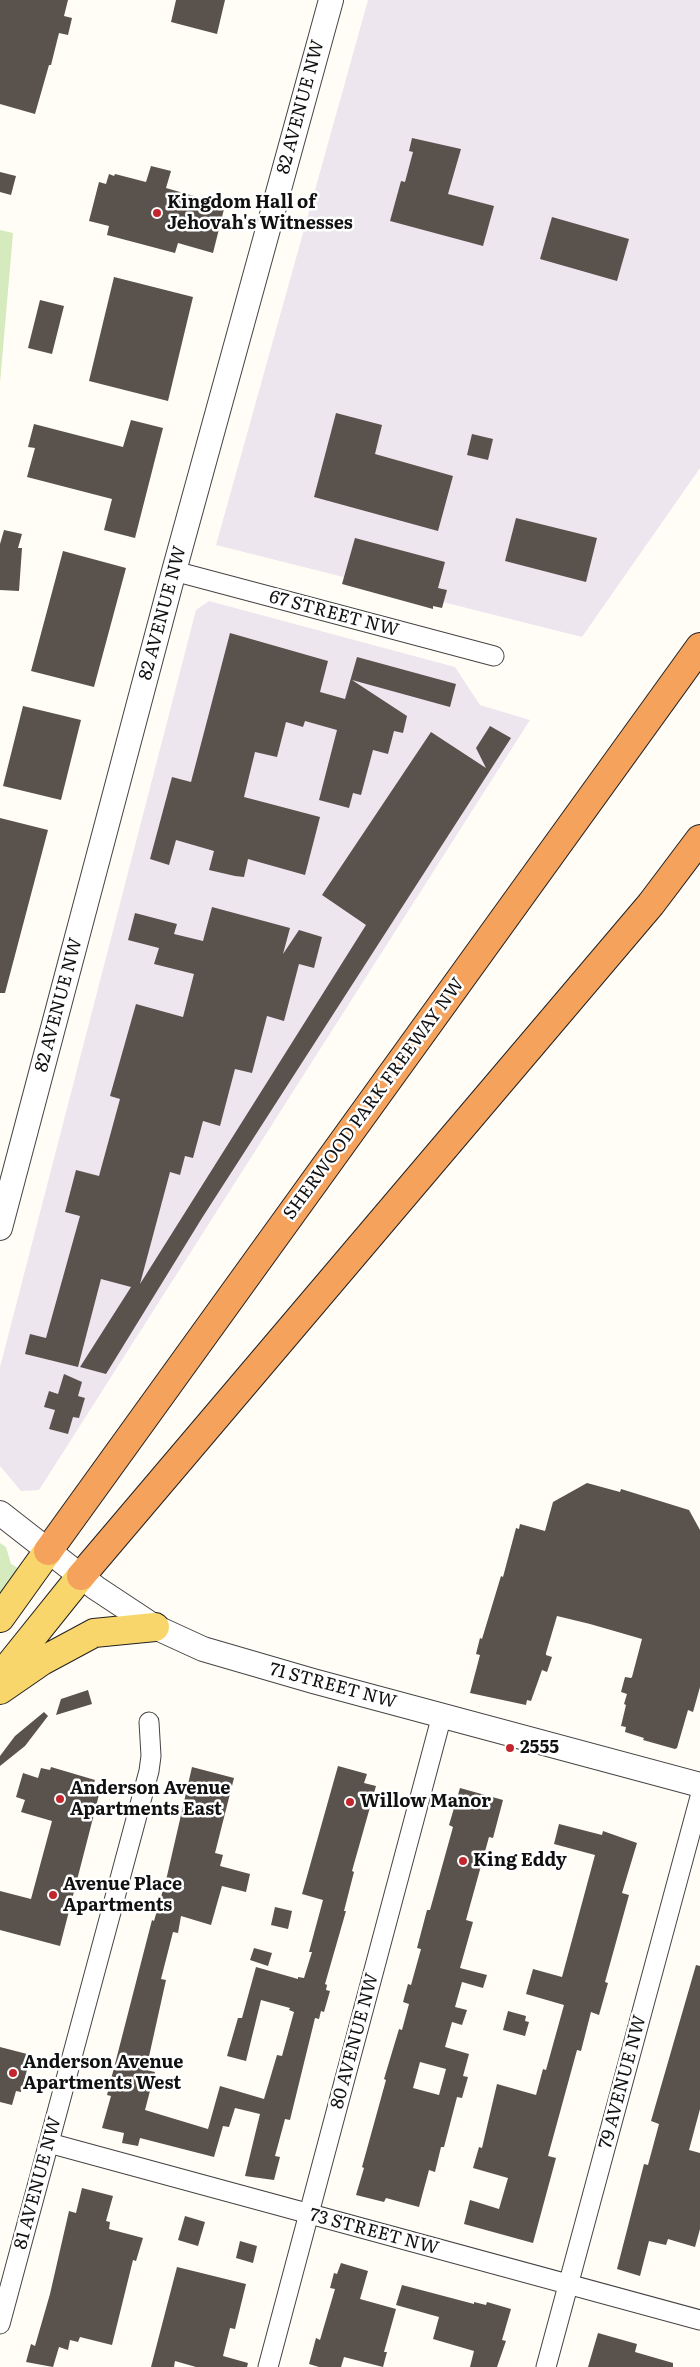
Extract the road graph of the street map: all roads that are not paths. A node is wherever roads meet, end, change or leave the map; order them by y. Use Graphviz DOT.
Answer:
graph roads {
  1 [pos="330,0"];
  2 [pos="174,571"];
  3 [pos="700,647"];
  4 [pos="494,656"];
  5 [pos="700,839"];
  6 [pos="0,1228"];
  7 [pos="0,1513"];
  8 [pos="48,1551"];
  9 [pos="80,1576"];
  10 [pos="0,1618"];
  11 [pos="155,1627"];
  12 [pos="0,1677"];
  13 [pos="0,1690"];
  14 [pos="442,1715"];
  15 [pos="149,1722"];
  16 [pos="700,1785"];
  17 [pos="700,1797"];
  18 [pos="49,2143"];
  19 [pos="308,2214"];
  20 [pos="568,2284"];
  21 [pos="700,2320"];
  22 [pos="0,2324"];
  23 [pos="268,2367"];
  24 [pos="546,2367"];
  1 -- 2 [label="street, 82 AVENUE NW"];
  2 -- 4 [label="street, 67 STREET NW"];
  2 -- 6 [label="street, 82 AVENUE NW"];
  3 -- 8 [label="highway, SHERWOOD PARK FREEWAY NW"];
  5 -- 9 [label="highway"];
  7 -- 8 [label="street, 71 STREET NW"];
  8 -- 9 [label="street, 71 STREET NW"];
  8 -- 10 [label="main road"];
  9 -- 11 [label="street, 71 STREET NW"];
  9 -- 12 [label="main road"];
  11 -- 13 [label="main road"];
  11 -- 14 [label="street, 71 STREET NW"];
  14 -- 16 [label="street, 71 STREET NW"];
  14 -- 19 [label="street, 80 AVENUE NW"];
  15 -- 18 [label="street, 81 AVENUE NW"];
  17 -- 20 [label="street, 79 AVENUE NW"];
  18 -- 19 [label="street, 73 STREET NW"];
  18 -- 22 [label="street, 81 AVENUE NW"];
  19 -- 20 [label="street, 73 STREET NW"];
  19 -- 23 [label="street, 80 AVENUE NW"];
  20 -- 21 [label="street, 73 STREET NW"];
  20 -- 24 [label="street, 79 AVENUE NW"];
}
